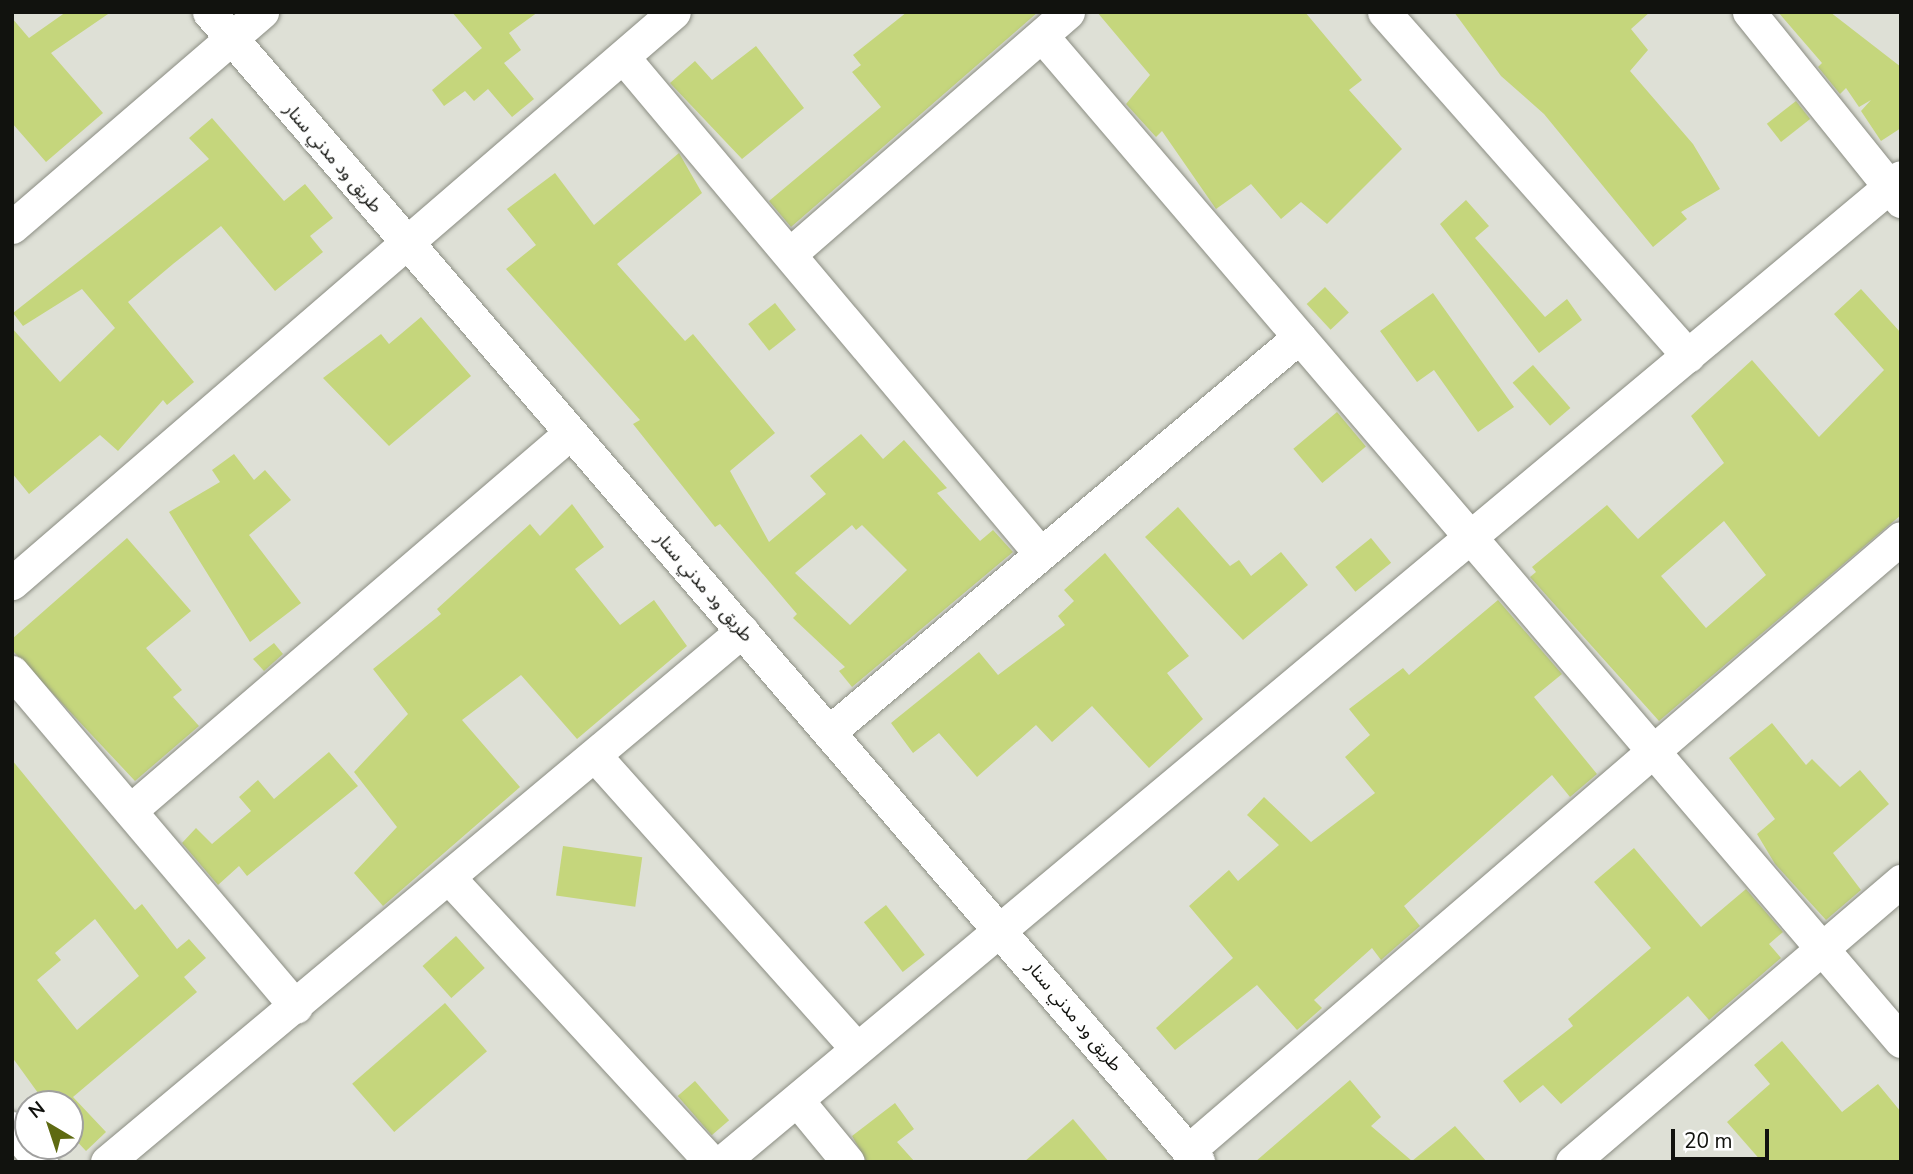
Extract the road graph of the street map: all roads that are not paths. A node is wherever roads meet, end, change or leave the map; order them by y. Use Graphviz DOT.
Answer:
graph roads {
  1 [pos="209,12"];
  2 [pos="262,12"];
  3 [pos="674,12"];
  4 [pos="1068,12"];
  5 [pos="1384,12"];
  6 [pos="1749,12"];
  7 [pos="1042,36"];
  8 [pos="231,38"];
  9 [pos="623,57"];
  10 [pos="1897,188"];
  11 [pos="12,227"];
  12 [pos="407,244"];
  13 [pos="791,253"];
  14 [pos="1299,337"];
  15 [pos="1688,356"];
  16 [pos="570,433"];
  17 [pos="1472,538"];
  18 [pos="1901,538"];
  19 [pos="1041,553"];
  20 [pos="12,583"];
  21 [pos="742,631"];
  22 [pos="12,672"];
  23 [pos="829,732"];
  24 [pos="1653,751"];
  25 [pos="597,758"];
  26 [pos="132,809"];
  27 [pos="450,880"];
  28 [pos="1901,881"];
  29 [pos="997,925"];
  30 [pos="1824,947"];
  31 [pos="296,1007"];
  32 [pos="1901,1041"];
  33 [pos="856,1048"];
  34 [pos="797,1100"];
  35 [pos="12,1128"];
  36 [pos="1193,1156"];
  37 [pos="41,1162"];
  38 [pos="107,1162"];
  39 [pos="711,1162"];
  40 [pos="722,1162"];
  41 [pos="848,1162"];
  42 [pos="1572,1162"];
  1 -- 8 [label="street, طريق ود مدني سنار"];
  2 -- 8 [label="street"];
  3 -- 9 [label="street"];
  4 -- 7 [label="street"];
  5 -- 15 [label="street"];
  6 -- 10 [label="street"];
  7 -- 13 [label="street"];
  7 -- 14 [label="street"];
  8 -- 11 [label="street"];
  8 -- 12 [label="street, طريق ود مدني سنار"];
  9 -- 12 [label="street"];
  9 -- 13 [label="street"];
  10 -- 15 [label="street"];
  12 -- 16 [label="street, طريق ود مدني سنار"];
  12 -- 20 [label="street"];
  13 -- 19 [label="street"];
  14 -- 17 [label="street"];
  14 -- 19 [label="street"];
  15 -- 17 [label="street"];
  16 -- 21 [label="street, طريق ود مدني سنار"];
  16 -- 26 [label="street"];
  17 -- 24 [label="street"];
  17 -- 29 [label="street"];
  18 -- 24 [label="street"];
  19 -- 23 [label="street"];
  21 -- 23 [label="street, طريق ود مدني سنار"];
  21 -- 25 [label="street"];
  22 -- 26 [label="street"];
  23 -- 29 [label="street, طريق ود مدني سنار"];
  24 -- 30 [label="street"];
  24 -- 36 [label="street"];
  25 -- 27 [label="street"];
  25 -- 33 [label="street"];
  26 -- 31 [label="street"];
  27 -- 31 [label="street"];
  27 -- 39 [label="street"];
  28 -- 30 [label="street"];
  29 -- 33 [label="street"];
  29 -- 36 [label="street, طريق ود مدني سنار"];
  30 -- 32 [label="street"];
  30 -- 42 [label="street"];
  31 -- 38 [label="street"];
  33 -- 34 [label="street"];
  34 -- 40 [label="street"];
  34 -- 41 [label="street"];
  35 -- 37 [label="street"];
}
